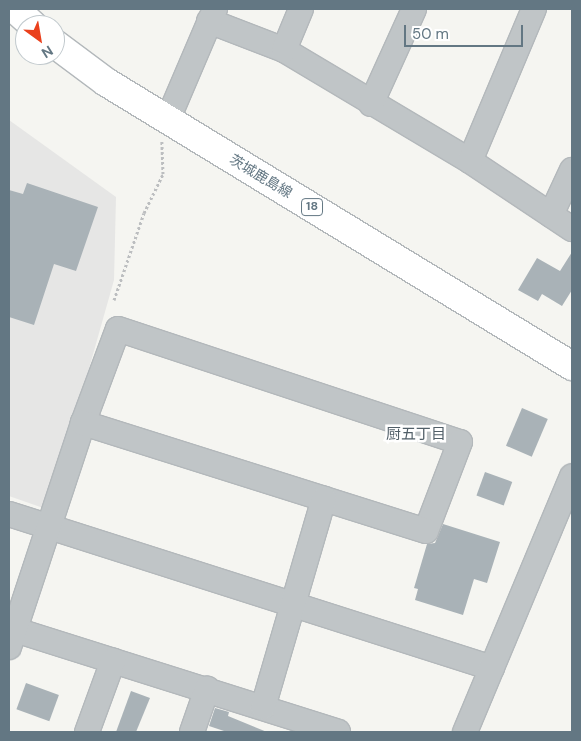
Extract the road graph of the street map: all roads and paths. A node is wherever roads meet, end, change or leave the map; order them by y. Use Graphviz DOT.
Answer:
graph roads {
  1 [pos="301,9"];
  2 [pos="414,9"];
  3 [pos="534,9"];
  4 [pos="212,15"];
  5 [pos="284,50"];
  6 [pos="65,51"];
  7 [pos="371,104"];
  8 [pos="165,130"];
  9 [pos="470,161"];
  10 [pos="572,170"];
  11 [pos="551,215"];
  12 [pos="572,229"];
  13 [pos="114,300"];
  14 [pos="572,366"];
  15 [pos="83,423"];
  16 [pos="572,476"];
  17 [pos="324,499"];
  18 [pos="9,514"];
  19 [pos="50,527"];
  20 [pos="293,604"];
  21 [pos="11,635"];
  22 [pos="113,661"];
  23 [pos="492,668"];
  24 [pos="207,689"];
  25 [pos="263,707"];
  26 [pos="87,732"];
  27 [pos="192,732"];
  28 [pos="338,732"];
  29 [pos="465,732"];
  1 -- 5 [label="street"];
  2 -- 7 [label="street"];
  3 -- 9 [label="street"];
  4 -- 5 [label="street"];
  4 -- 8 [label="street"];
  5 -- 7 [label="street"];
  6 -- 8 [label="main road, 茨城鹿島線 / 18"];
  7 -- 9 [label="street"];
  8 -- 13 [label="path"];
  8 -- 14 [label="main road, 茨城鹿島線 / 18"];
  9 -- 11 [label="street"];
  10 -- 11 [label="street"];
  11 -- 12 [label="street"];
  15 -- 17 [label="street"];
  15 -- 17 [label="street"];
  15 -- 19 [label="street"];
  16 -- 23 [label="street"];
  17 -- 20 [label="street"];
  18 -- 19 [label="street"];
  19 -- 20 [label="street"];
  19 -- 21 [label="street"];
  20 -- 23 [label="street"];
  20 -- 25 [label="street"];
  21 -- 22 [label="street"];
  22 -- 24 [label="street"];
  22 -- 26 [label="street"];
  23 -- 29 [label="street"];
  24 -- 25 [label="street"];
  24 -- 27 [label="street"];
  25 -- 28 [label="street"];
}
